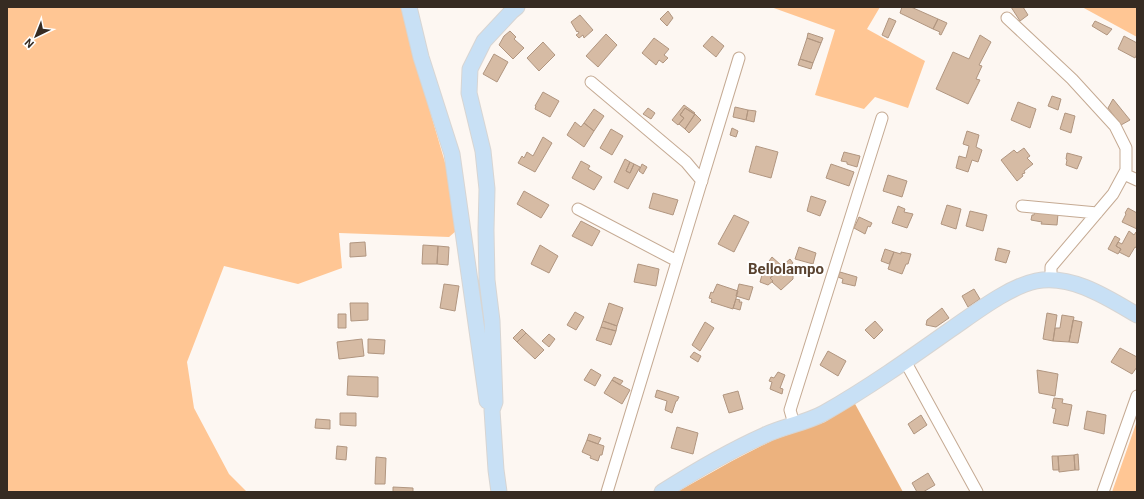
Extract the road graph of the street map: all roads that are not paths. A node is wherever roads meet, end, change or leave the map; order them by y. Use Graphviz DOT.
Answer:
graph roads {
  1 [pos="409,7"];
  2 [pos="517,7"];
  3 [pos="1008,18"];
  4 [pos="739,58"];
  5 [pos="591,82"];
  6 [pos="882,118"];
  7 [pos="1124,174"];
  8 [pos="1137,180"];
  9 [pos="702,181"];
  10 [pos="1022,206"];
  11 [pos="578,209"];
  12 [pos="1097,213"];
  13 [pos="677,261"];
  14 [pos="1051,280"];
  15 [pos="1137,315"];
  16 [pos="905,361"];
  17 [pos="1137,396"];
  18 [pos="492,410"];
  19 [pos="794,424"];
  20 [pos="665,491"];
  21 [pos="499,492"];
  22 [pos="607,492"];
  23 [pos="976,492"];
  24 [pos="1104,492"];
  1 -- 18 [label="main road"];
  2 -- 18 [label="main road"];
  3 -- 7 [label="street"];
  4 -- 9 [label="street"];
  5 -- 9 [label="street"];
  6 -- 19 [label="street"];
  7 -- 8 [label="street"];
  7 -- 12 [label="street"];
  9 -- 13 [label="street"];
  10 -- 12 [label="street"];
  11 -- 13 [label="street"];
  12 -- 14 [label="street"];
  13 -- 22 [label="street"];
  14 -- 15 [label="main road"];
  14 -- 16 [label="main road"];
  16 -- 19 [label="main road"];
  16 -- 23 [label="street"];
  17 -- 24 [label="street"];
  18 -- 21 [label="main road"];
  19 -- 20 [label="main road"];
}
